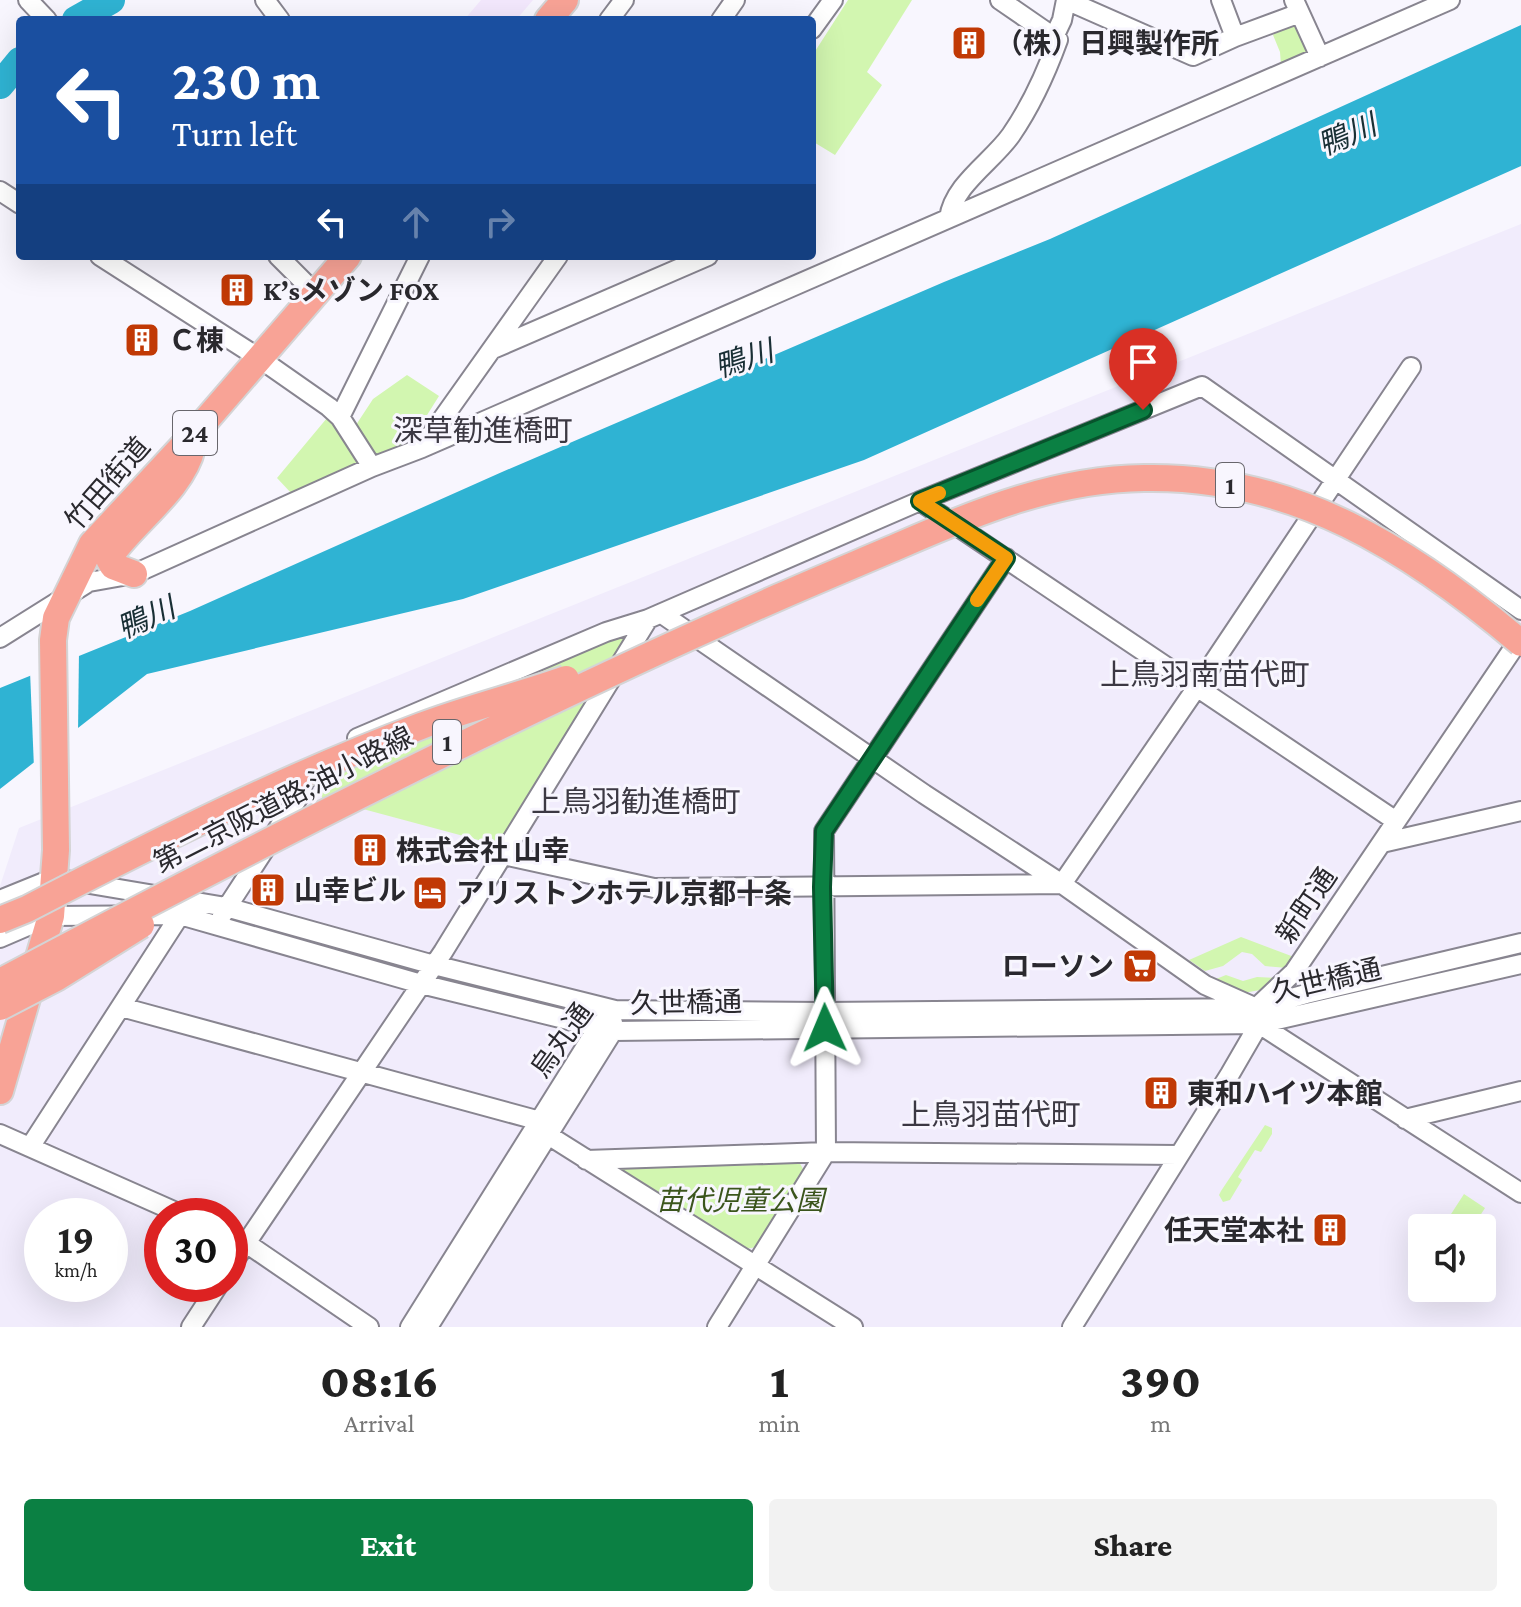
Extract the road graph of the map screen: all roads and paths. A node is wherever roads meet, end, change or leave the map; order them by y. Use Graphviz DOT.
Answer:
graph roads {
  1 [pos="28,0"];
  2 [pos="565,0"];
  3 [pos="833,0"];
  4 [pos="1000,0"];
  5 [pos="1066,0"];
  6 [pos="1221,0"];
  7 [pos="1450,0"];
  8 [pos="1297,6"];
  9 [pos="43,16"];
  10 [pos="551,16"];
  11 [pos="816,23"];
  12 [pos="1054,37"];
  13 [pos="1235,37"];
  14 [pos="1320,57"];
  15 [pos="949,218"];
  16 [pos="106,260"];
  17 [pos="282,260"];
  18 [pos="345,260"];
  19 [pos="418,260"];
  20 [pos="555,260"];
  21 [pos="699,260"];
  22 [pos="316,294"];
  23 [pos="493,349"];
  24 [pos="259,358"];
  25 [pos="1411,367"];
  26 [pos="340,417"];
  27 [pos="195,433"];
  28 [pos="422,448"];
  29 [pos="372,467"];
  30 [pos="1336,481"];
  31 [pos="920,501"];
  32 [pos="906,543"];
  33 [pos="1006,558"];
  34 [pos="134,574"];
  35 [pos="60,608"];
  36 [pos="1521,610"];
  37 [pos="655,616"];
  38 [pos="1521,637"];
  39 [pos="0,638"];
  40 [pos="1521,643"];
  41 [pos="609,663"];
  42 [pos="1197,687"];
  43 [pos="871,758"];
  44 [pos="1521,811"];
  45 [pos="321,814"];
  46 [pos="1396,821"];
  47 [pos="1382,843"];
  48 [pos="503,855"];
  49 [pos="54,878"];
  50 [pos="1062,884"];
  51 [pos="822,887"];
  52 [pos="0,900"];
  53 [pos="226,907"];
  54 [pos="180,915"];
  55 [pos="51,916"];
  56 [pos="0,920"];
  57 [pos="217,925"];
  58 [pos="0,938"];
  59 [pos="1521,943"];
  60 [pos="1521,964"];
  61 [pos="434,965"];
  62 [pos="0,967"];
  63 [pos="0,982"];
  64 [pos="421,984"];
  65 [pos="0,1007"];
  66 [pos="121,1007"];
  67 [pos="615,1010"];
  68 [pos="1257,1016"];
  69 [pos="825,1020"];
  70 [pos="606,1029"];
  71 [pos="361,1073"];
  72 [pos="0,1091"];
  73 [pos="1521,1091"];
  74 [pos="1405,1119"];
  75 [pos="544,1128"];
  76 [pos="0,1134"];
  77 [pos="30,1147"];
  78 [pos="826,1152"];
  79 [pos="1178,1155"];
  80 [pos="586,1160"];
  81 [pos="1521,1193"];
  82 [pos="145,1198"];
  83 [pos="248,1226"];
  84 [pos="248,1247"];
  85 [pos="756,1265"];
  86 [pos="207,1302"];
  87 [pos="191,1327"];
  88 [pos="369,1327"];
  89 [pos="410,1327"];
  90 [pos="428,1327"];
  91 [pos="717,1327"];
  92 [pos="853,1327"];
  93 [pos="1072,1327"];
  1 -- 9 [label="street"];
  2 -- 10 [label="highway"];
  3 -- 11 [label="street"];
  4 -- 12 [label="street"];
  5 -- 12 [label="street"];
  5 -- 13 [label="street"];
  6 -- 13 [label="street"];
  7 -- 14 [label="street"];
  8 -- 13 [label="street"];
  8 -- 14 [label="street"];
  12 -- 15 [label="street"];
  14 -- 15 [label="street"];
  15 -- 28 [label="street"];
  16 -- 24 [label="street"];
  17 -- 22 [label="street"];
  18 -- 22 [label="highway, 竹田街道 / 24"];
  19 -- 26 [label="street"];
  20 -- 23 [label="street"];
  21 -- 23 [label="street"];
  22 -- 24 [label="highway, 竹田街道 / 24"];
  23 -- 28 [label="street"];
  24 -- 26 [label="street"];
  24 -- 27 [label="highway, 竹田街道 / 24"];
  25 -- 30 [label="street"];
  26 -- 29 [label="street"];
  27 -- 34 [label="highway"];
  27 -- 35 [label="highway, 竹田街道 / 24"];
  28 -- 29 [label="street"];
  29 -- 34 [label="street"];
  30 -- 31 [label="street"];
  30 -- 36 [label="street"];
  30 -- 42 [label="street"];
  31 -- 33 [label="street"];
  31 -- 37 [label="street"];
  32 -- 40 [label="highway, 第二京阪道路;油小路線 / 1, bridge"];
  32 -- 41 [label="highway, 第二京阪道路;油小路線 / 1, bridge"];
  32 -- 45 [label="highway, 第二京阪道路;油小路線 / 1, bridge"];
  33 -- 42 [label="street"];
  33 -- 43 [label="street"];
  34 -- 35 [label="street"];
  35 -- 39 [label="street"];
  35 -- 49 [label="highway, 竹田街道 / 24"];
  37 -- 43 [label="street"];
  37 -- 48 [label="street"];
  37 -- 53 [label="street"];
  38 -- 46 [label="street, 新町通"];
  41 -- 56 [label="highway, bridge"];
  41 -- 62 [label="highway, 第二京阪道路;油小路線 / 1"];
  42 -- 46 [label="street"];
  42 -- 50 [label="street"];
  43 -- 50 [label="street"];
  43 -- 51 [label="street"];
  44 -- 47 [label="street"];
  45 -- 63 [label="highway, 第二京阪道路;油小路線 / 1, bridge"];
  45 -- 65 [label="highway, bridge"];
  46 -- 47 [label="street, 新町通"];
  47 -- 68 [label="street, 新町通"];
  48 -- 51 [label="street"];
  48 -- 61 [label="street"];
  49 -- 52 [label="street"];
  49 -- 53 [label="street, 久世橋通"];
  49 -- 55 [label="highway, 竹田街道 / 24"];
  50 -- 51 [label="street"];
  50 -- 68 [label="street"];
  51 -- 69 [label="street"];
  53 -- 57 [label="street"];
  53 -- 61 [label="street, 久世橋通"];
  54 -- 55 [label="street, 久世橋通"];
  54 -- 57 [label="street, 久世橋通"];
  54 -- 66 [label="street"];
  55 -- 58 [label="street"];
  55 -- 72 [label="highway, 竹田街道 / 24"];
  57 -- 64 [label="street, 久世橋通"];
  59 -- 68 [label="street, 久世橋通"];
  60 -- 68 [label="street, 久世橋通"];
  61 -- 64 [label="street"];
  61 -- 67 [label="street, 久世橋通"];
  64 -- 70 [label="street, 久世橋通"];
  64 -- 71 [label="street"];
  66 -- 71 [label="street"];
  66 -- 77 [label="street"];
  67 -- 69 [label="street, 久世橋通"];
  67 -- 70 [label="street, 烏丸通"];
  68 -- 69 [label="street, 久世橋通"];
  68 -- 74 [label="street"];
  68 -- 79 [label="street, 新町通"];
  69 -- 70 [label="street, 久世橋通"];
  69 -- 78 [label="street"];
  70 -- 75 [label="street, 烏丸通"];
  71 -- 75 [label="street"];
  71 -- 83 [label="street"];
  73 -- 74 [label="street"];
  74 -- 81 [label="street"];
  75 -- 80 [label="street"];
  75 -- 89 [label="street, 烏丸通"];
  75 -- 90 [label="street, 烏丸通"];
  76 -- 77 [label="street"];
  77 -- 82 [label="street"];
  78 -- 79 [label="street"];
  78 -- 80 [label="street"];
  78 -- 85 [label="street"];
  79 -- 93 [label="street, 新町通"];
  80 -- 85 [label="street"];
  84 -- 88 [label="street"];
  85 -- 91 [label="street"];
  85 -- 92 [label="street"];
  86 -- 87 [label="street"];
}
